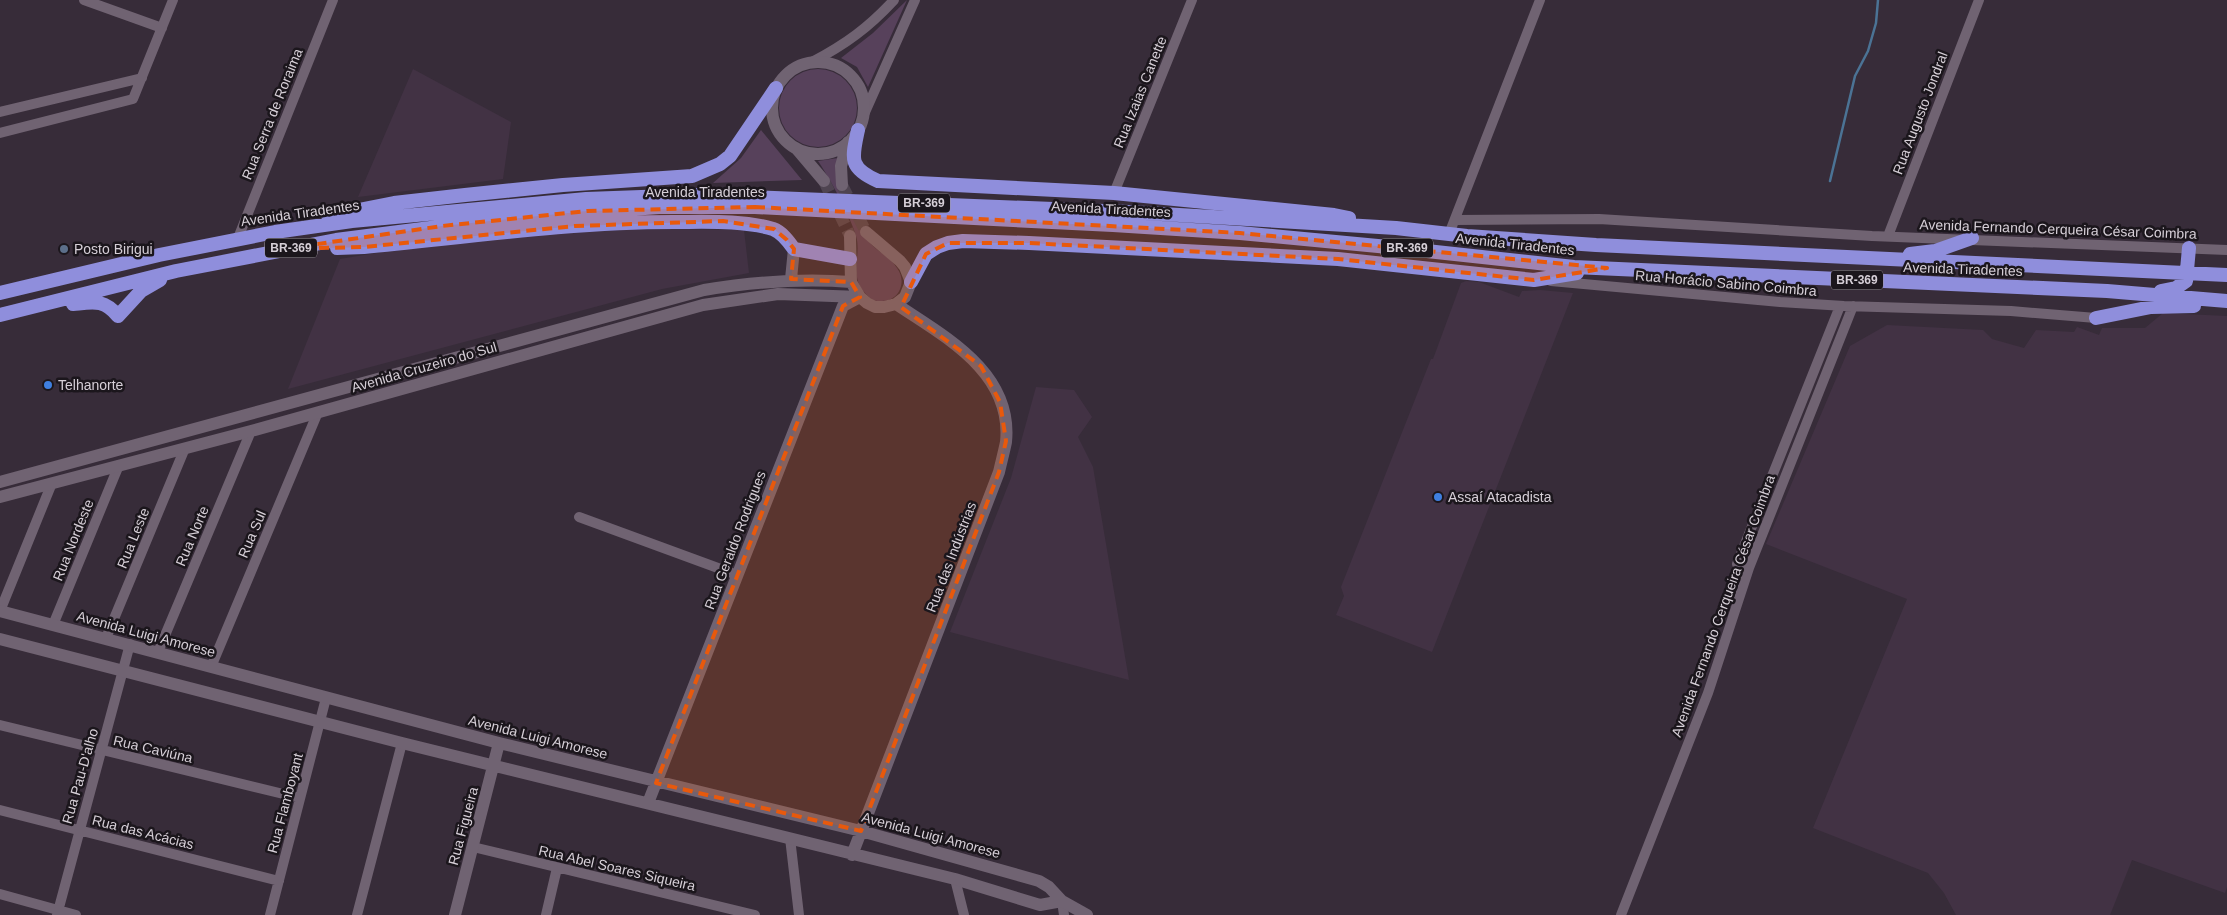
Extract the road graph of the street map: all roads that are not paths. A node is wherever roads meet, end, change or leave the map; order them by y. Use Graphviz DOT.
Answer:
graph roads {
  1 [pos="84,0"];
  2 [pos="173,0"];
  3 [pos="332,0"];
  4 [pos="894,0"];
  5 [pos="915,0"];
  6 [pos="1192,0"];
  7 [pos="1540,0"];
  8 [pos="1978,0"];
  9 [pos="162,28"];
  10 [pos="812,62"];
  11 [pos="142,78"];
  12 [pos="776,88"];
  13 [pos="0,112"];
  14 [pos="860,125"];
  15 [pos="0,133"];
  16 [pos="848,142"];
  17 [pos="796,148"];
  18 [pos="824,180"];
  19 [pos="842,185"];
  20 [pos="1114,193"];
  21 [pos="1455,220"];
  22 [pos="1396,228"];
  23 [pos="275,232"];
  24 [pos="866,232"];
  25 [pos="1240,233"];
  26 [pos="1449,234"];
  27 [pos="850,236"];
  28 [pos="1888,236"];
  29 [pos="238,238"];
  30 [pos="1972,238"];
  31 [pos="2189,248"];
  32 [pos="283,249"];
  33 [pos="794,249"];
  34 [pos="2227,250"];
  35 [pos="850,258"];
  36 [pos="1338,258"];
  37 [pos="1854,258"];
  38 [pos="1607,268"];
  39 [pos="176,271"];
  40 [pos="2188,274"];
  41 [pos="2227,275"];
  42 [pos="791,279"];
  43 [pos="1534,280"];
  44 [pos="851,282"];
  45 [pos="911,282"];
  46 [pos="696,292"];
  47 [pos="2107,292"];
  48 [pos="0,293"];
  49 [pos="860,297"];
  50 [pos="2227,303"];
  51 [pos="896,304"];
  52 [pos="1840,306"];
  53 [pos="1853,306"];
  54 [pos="691,308"];
  55 [pos="24,309"];
  56 [pos="0,315"];
  57 [pos="2096,318"];
  58 [pos="318,412"];
  59 [pos="250,431"];
  60 [pos="185,448"];
  61 [pos="119,466"];
  62 [pos="0,482"];
  63 [pos="52,483"];
  64 [pos="0,496"];
  65 [pos="580,517"];
  66 [pos="1749,568"];
  67 [pos="737,575"];
  68 [pos="0,611"];
  69 [pos="53,625"];
  70 [pos="106,638"];
  71 [pos="0,640"];
  72 [pos="130,644"];
  73 [pos="158,652"];
  74 [pos="211,667"];
  75 [pos="123,672"];
  76 [pos="326,698"];
  77 [pos="321,721"];
  78 [pos="0,725"];
  79 [pos="402,743"];
  80 [pos="499,744"];
  81 [pos="101,751"];
  82 [pos="494,766"];
  83 [pos="656,783"];
  84 [pos="300,798"];
  85 [pos="648,803"];
  86 [pos="0,810"];
  87 [pos="79,830"];
  88 [pos="860,831"];
  89 [pos="790,838"];
  90 [pos="473,847"];
  91 [pos="852,855"];
  92 [pos="557,868"];
  93 [pos="955,879"];
  94 [pos="279,881"];
  95 [pos="0,894"];
  96 [pos="1062,901"];
  97 [pos="58,912"];
  98 [pos="76,915"];
  99 [pos="270,915"];
  100 [pos="357,915"];
  101 [pos="455,915"];
  102 [pos="546,915"];
  103 [pos="755,915"];
  104 [pos="799,915"];
  105 [pos="964,915"];
  106 [pos="1064,915"];
  107 [pos="1087,915"];
  108 [pos="1621,915"];
  1 -- 9 [label="street"];
  2 -- 9 [label="street"];
  3 -- 29 [label="street, Rua Serra de Roraima"];
  4 -- 10 [label="street"];
  5 -- 14 [label="street"];
  6 -- 20 [label="street, Rua Izaias Canette"];
  7 -- 21 [label="street"];
  8 -- 28 [label="street, Rua Augusto Jondral"];
  9 -- 11 [label="street"];
  10 -- 12 [label="street"];
  10 -- 14 [label="street"];
  11 -- 13 [label="street"];
  11 -- 15 [label="street"];
  12 -- 17 [label="street"];
  12 -- 23 [label="highway"];
  14 -- 16 [label="street"];
  14 -- 20 [label="highway"];
  16 -- 17 [label="street"];
  16 -- 19 [label="street"];
  17 -- 18 [label="street"];
  20 -- 22 [label="highway"];
  21 -- 26 [label="street"];
  21 -- 28 [label="street, Avenida Fernando Cerqueira César Coimbra"];
  22 -- 23 [label="highway, Avenida Tiradentes / BR-369"];
  22 -- 26 [label="highway, Avenida Tiradentes / BR-369"];
  23 -- 29 [label="highway, Avenida Tiradentes / BR-369"];
  24 -- 45 [label="street"];
  25 -- 32 [label="highway, Avenida Tiradentes / BR-369"];
  25 -- 36 [label="highway"];
  25 -- 38 [label="highway, Avenida Tiradentes / BR-369"];
  26 -- 37 [label="highway, Avenida Tiradentes / BR-369"];
  27 -- 35 [label="street"];
  28 -- 30 [label="street, Avenida Fernando Cerqueira César Coimbra"];
  29 -- 48 [label="highway, Avenida Tiradentes / BR-369"];
  30 -- 31 [label="street, Avenida Fernando Cerqueira César Coimbra"];
  30 -- 37 [label="highway"];
  31 -- 34 [label="street, Avenida Fernando Cerqueira César Coimbra"];
  31 -- 40 [label="highway"];
  32 -- 33 [label="highway"];
  32 -- 39 [label="highway, Avenida Tiradentes / BR-369"];
  33 -- 35 [label="highway"];
  33 -- 42 [label="street"];
  35 -- 44 [label="street"];
  36 -- 43 [label="highway"];
  36 -- 45 [label="highway"];
  37 -- 40 [label="highway, Avenida Tiradentes / BR-369"];
  38 -- 43 [label="highway"];
  38 -- 47 [label="highway, Avenida Tiradentes / BR-369"];
  39 -- 55 [label="highway, Avenida Tiradentes / BR-369"];
  39 -- 55 [label="highway"];
  40 -- 41 [label="highway, Avenida Tiradentes / BR-369"];
  40 -- 47 [label="highway"];
  42 -- 44 [label="street, Avenida Cruzeiro do Sul"];
  42 -- 46 [label="street, Avenida Cruzeiro do Sul"];
  43 -- 52 [label="street, Rua Horácio Sabino Coimbra"];
  44 -- 49 [label="street"];
  45 -- 51 [label="street"];
  46 -- 54 [label="street"];
  46 -- 62 [label="street, Avenida Cruzeiro do Sul"];
  47 -- 50 [label="highway, Avenida Tiradentes / BR-369"];
  49 -- 51 [label="street"];
  49 -- 54 [label="street, Avenida Cruzeiro do Sul"];
  49 -- 67 [label="street, Rua Geraldo Rodrigues"];
  50 -- 57 [label="highway"];
  51 -- 88 [label="street, Rua das Indústrias"];
  52 -- 53 [label="street, Rua Horácio Sabino Coimbra"];
  52 -- 66 [label="street"];
  53 -- 57 [label="street, Rua Horácio Sabino Coimbra"];
  53 -- 66 [label="street, Avenida Fernando Cerqueira César Coimbra"];
  54 -- 58 [label="street, Avenida Cruzeiro do Sul"];
  55 -- 56 [label="highway, Avenida Tiradentes / BR-369"];
  58 -- 59 [label="street, Avenida Cruzeiro do Sul"];
  58 -- 74 [label="street, Rua Sul"];
  59 -- 60 [label="street, Avenida Cruzeiro do Sul"];
  59 -- 73 [label="street, Rua Norte"];
  60 -- 61 [label="street, Avenida Cruzeiro do Sul"];
  60 -- 70 [label="street, Rua Leste"];
  61 -- 63 [label="street, Avenida Cruzeiro do Sul"];
  61 -- 69 [label="street, Rua Nordeste"];
  63 -- 64 [label="street, Avenida Cruzeiro do Sul"];
  63 -- 68 [label="street"];
  65 -- 67 [label="street"];
  66 -- 108 [label="street, Avenida Fernando Cerqueira César Coimbra"];
  67 -- 83 [label="street, Rua Geraldo Rodrigues"];
  68 -- 69 [label="street, Avenida Luigi Amorese"];
  69 -- 70 [label="street, Avenida Luigi Amorese"];
  70 -- 72 [label="street, Avenida Luigi Amorese"];
  71 -- 75 [label="street"];
  72 -- 73 [label="street, Avenida Luigi Amorese"];
  72 -- 75 [label="street, Rua Pau-D'alho"];
  73 -- 74 [label="street, Avenida Luigi Amorese"];
  74 -- 76 [label="street, Avenida Luigi Amorese"];
  75 -- 77 [label="street"];
  75 -- 81 [label="street, Rua Pau-D'alho"];
  76 -- 77 [label="street, Rua Flamboyant"];
  76 -- 80 [label="street, Avenida Luigi Amorese"];
  77 -- 79 [label="street"];
  77 -- 84 [label="street, Rua Flamboyant"];
  78 -- 81 [label="street, Rua Caviúna"];
  79 -- 82 [label="street"];
  79 -- 100 [label="street"];
  80 -- 82 [label="street, Rua Figueira"];
  80 -- 83 [label="street, Avenida Luigi Amorese"];
  81 -- 84 [label="street, Rua Caviúna"];
  81 -- 87 [label="street, Rua Pau-D'alho"];
  82 -- 85 [label="street"];
  82 -- 90 [label="street, Rua Figueira"];
  83 -- 85 [label="street, Rua Geraldo Rodrigues"];
  83 -- 88 [label="street, Avenida Luigi Amorese"];
  84 -- 94 [label="street, Rua Flamboyant"];
  85 -- 89 [label="street"];
  86 -- 87 [label="street, Rua das Acácias"];
  87 -- 94 [label="street, Rua das Acácias"];
  87 -- 97 [label="street, Rua Pau-D'alho"];
  88 -- 91 [label="street, Rua das Indústrias"];
  88 -- 96 [label="street, Avenida Luigi Amorese"];
  89 -- 91 [label="street"];
  89 -- 104 [label="street"];
  90 -- 92 [label="street, Rua Abel Soares Siqueira"];
  90 -- 101 [label="street, Rua Figueira"];
  91 -- 93 [label="street"];
  92 -- 102 [label="street"];
  92 -- 103 [label="street, Rua Abel Soares Siqueira"];
  93 -- 96 [label="street"];
  93 -- 105 [label="street"];
  94 -- 99 [label="street, Rua Flamboyant"];
  95 -- 97 [label="street"];
  96 -- 106 [label="street"];
  96 -- 107 [label="street, Avenida Luigi Amorese"];
  97 -- 98 [label="street"];
}
